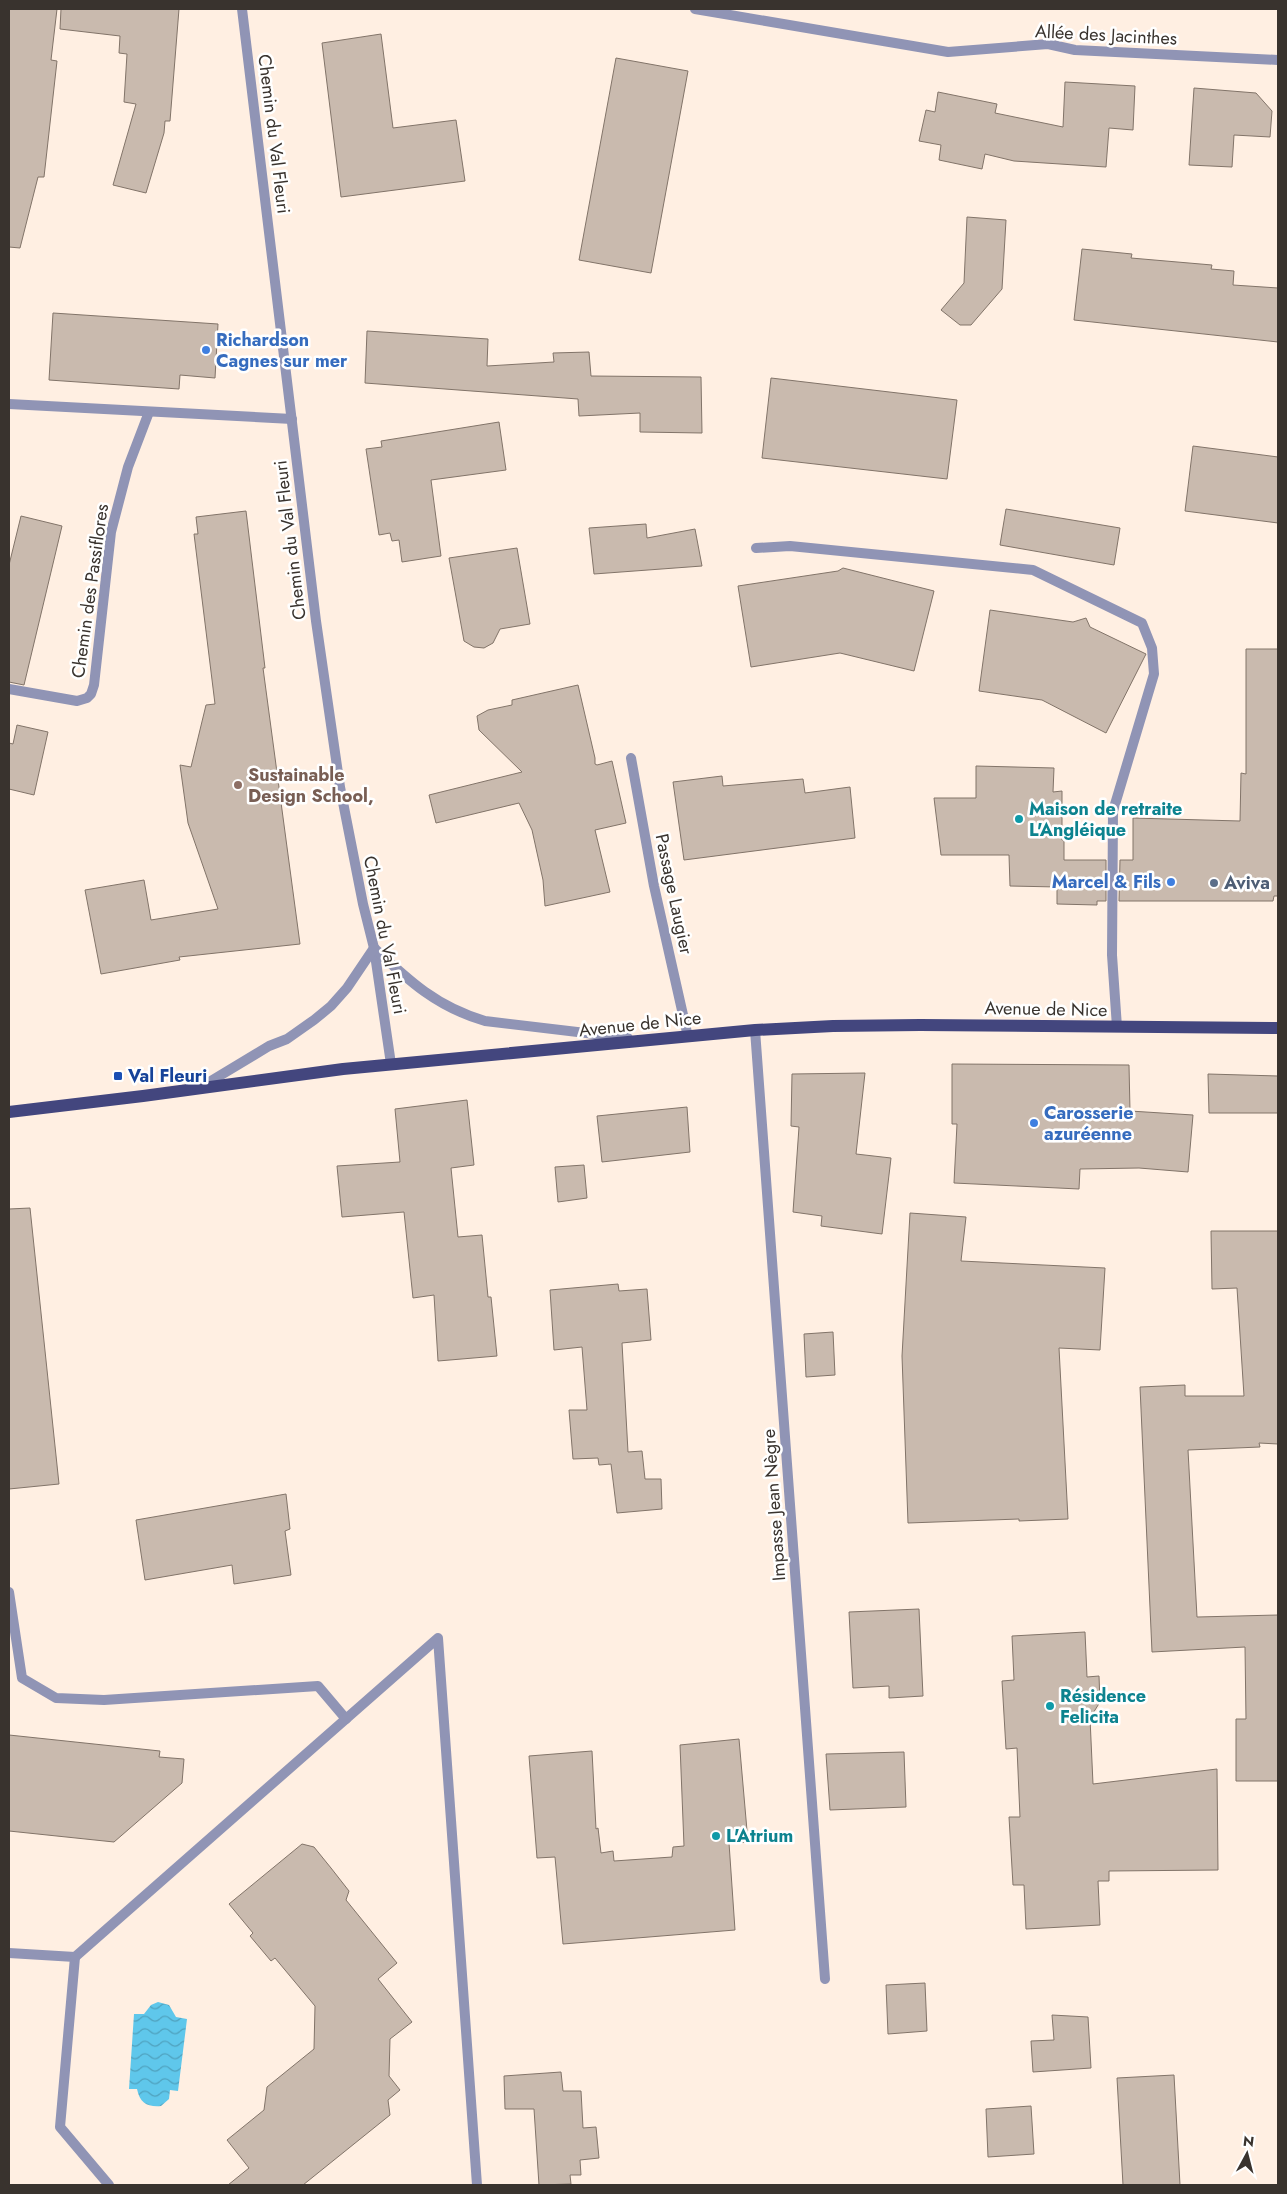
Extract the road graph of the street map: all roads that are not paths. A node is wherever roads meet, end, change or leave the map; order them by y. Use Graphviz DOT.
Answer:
graph roads {
  1 [pos="242,9"];
  2 [pos="695,9"];
  3 [pos="1278,60"];
  4 [pos="9,404"];
  5 [pos="149,412"];
  6 [pos="292,419"];
  7 [pos="756,548"];
  8 [pos="9,689"];
  9 [pos="631,758"];
  10 [pos="374,948"];
  11 [pos="1117,1027"];
  12 [pos="1278,1028"];
  13 [pos="755,1030"];
  14 [pos="688,1037"];
  15 [pos="649,1041"];
  16 [pos="391,1064"];
  17 [pos="200,1088"];
  18 [pos="9,1112"];
  19 [pos="9,1592"];
  20 [pos="346,1719"];
  21 [pos="9,1953"];
  22 [pos="75,1957"];
  23 [pos="825,1979"];
  24 [pos="109,2185"];
  25 [pos="477,2185"];
  1 -- 6 [label="street, Chemin du Val Fleuri"];
  2 -- 3 [label="street, Allée des Jacinthes"];
  4 -- 5 [label="street"];
  5 -- 6 [label="street"];
  5 -- 8 [label="street, Chemin des Passiflores"];
  6 -- 10 [label="street, Chemin du Val Fleuri"];
  7 -- 11 [label="street"];
  9 -- 14 [label="street, Passage Laugier"];
  10 -- 15 [label="street"];
  10 -- 16 [label="street, Chemin du Val Fleuri"];
  10 -- 17 [label="street"];
  11 -- 12 [label="main road, Avenue de Nice"];
  11 -- 13 [label="main road, Avenue de Nice"];
  13 -- 14 [label="main road, Avenue de Nice"];
  13 -- 23 [label="street, Impasse Jean Nègre"];
  14 -- 15 [label="main road, Avenue de Nice"];
  15 -- 16 [label="main road, Avenue de Nice"];
  16 -- 17 [label="main road, Avenue de Nice"];
  17 -- 18 [label="main road, Avenue de Nice"];
  19 -- 20 [label="street"];
  20 -- 22 [label="street"];
  20 -- 25 [label="street"];
  21 -- 22 [label="street"];
  22 -- 24 [label="street"];
}
